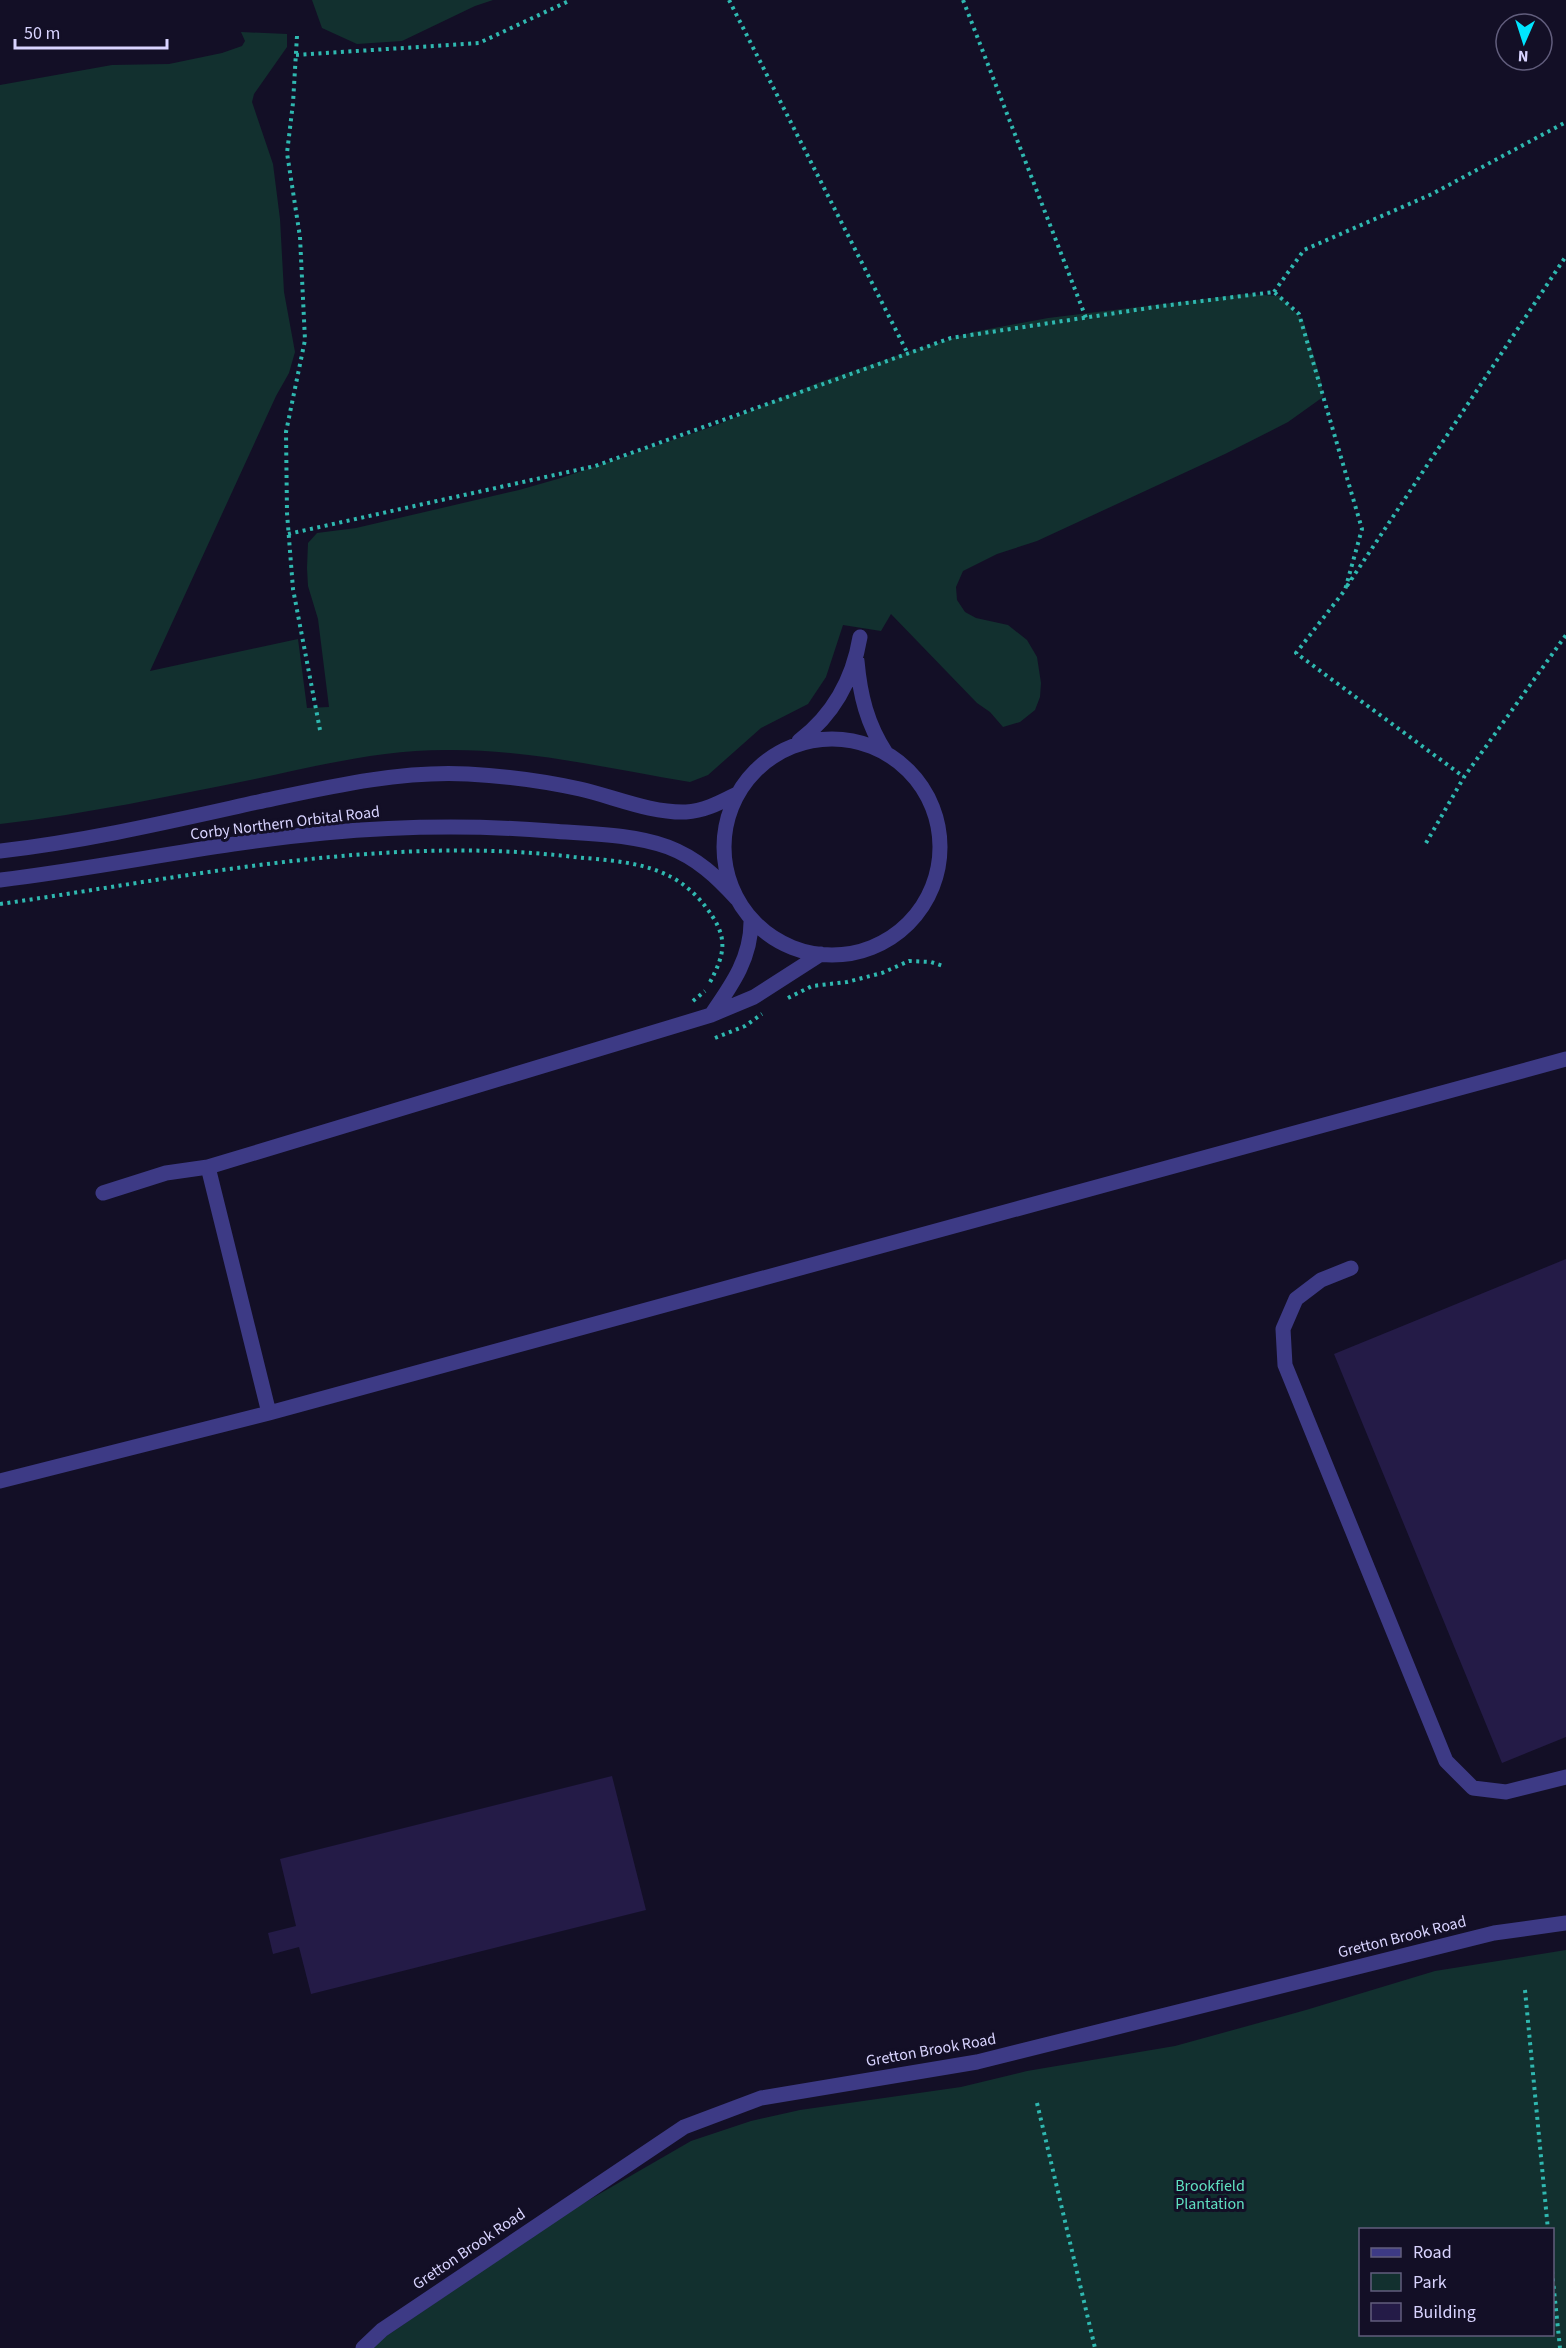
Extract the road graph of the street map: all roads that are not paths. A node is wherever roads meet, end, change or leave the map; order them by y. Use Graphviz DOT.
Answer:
graph roads {
  1 [pos="860,637"];
  2 [pos="856,658"];
  3 [pos="794,745"];
  4 [pos="886,753"];
  5 [pos="737,794"];
  6 [pos="0,851"];
  7 [pos="0,880"];
  8 [pos="737,898"];
  9 [pos="751,919"];
  10 [pos="821,954"];
  11 [pos="711,1015"];
  12 [pos="1566,1059"];
  13 [pos="208,1167"];
  14 [pos="103,1193"];
  15 [pos="1351,1268"];
  16 [pos="269,1413"];
  17 [pos="0,1481"];
  18 [pos="1566,1777"];
  19 [pos="1566,1923"];
  20 [pos="363,2348"];
  1 -- 2 [label="street"];
  2 -- 3 [label="street"];
  2 -- 4 [label="street"];
  3 -- 4 [label="street"];
  3 -- 5 [label="street"];
  4 -- 10 [label="street"];
  5 -- 6 [label="street, Corby Northern Orbital Road"];
  5 -- 8 [label="street"];
  7 -- 8 [label="street, Corby Northern Orbital Road"];
  8 -- 9 [label="street"];
  9 -- 10 [label="street"];
  9 -- 11 [label="street"];
  10 -- 11 [label="street"];
  11 -- 13 [label="street"];
  12 -- 16 [label="street"];
  13 -- 14 [label="street"];
  13 -- 16 [label="street"];
  15 -- 18 [label="street"];
  16 -- 17 [label="street"];
  19 -- 20 [label="street, Gretton Brook Road"];
}
